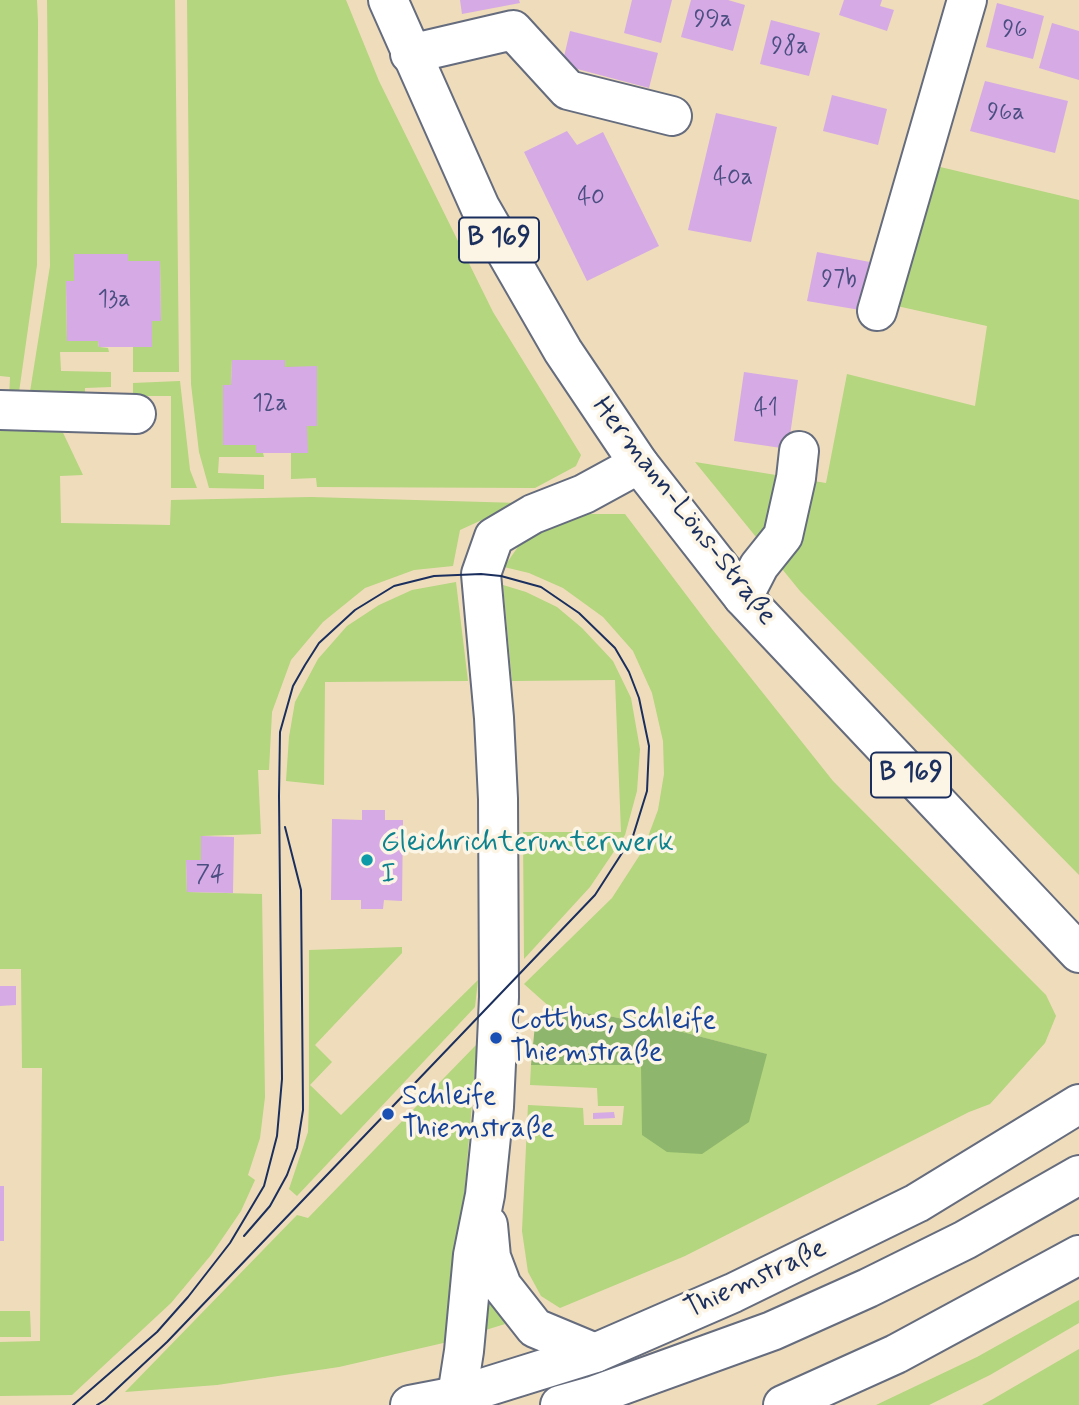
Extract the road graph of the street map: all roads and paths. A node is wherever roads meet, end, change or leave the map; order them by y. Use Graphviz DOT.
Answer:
graph roads {
  1 [pos="388,0"];
  2 [pos="967,0"];
  3 [pos="411,54"];
  4 [pos="672,116"];
  5 [pos="877,311"];
  6 [pos="0,410"];
  7 [pos="136,414"];
  8 [pos="799,451"];
  9 [pos="639,464"];
  10 [pos="743,597"];
  11 [pos="1079,953"];
  12 [pos="1079,1104"];
  13 [pos="1079,1175"];
  14 [pos="1079,1194"];
  15 [pos="485,1195"];
  16 [pos="1079,1255"];
  17 [pos="595,1353"];
  18 [pos="457,1396"];
  19 [pos="410,1405"];
  20 [pos="560,1405"];
  21 [pos="618,1405"];
  22 [pos="783,1405"];
  1 -- 3 [label="main road, Hermann-Löns-Straße / B 169"];
  2 -- 5 [label="main road"];
  3 -- 4 [label="main road"];
  3 -- 9 [label="main road, Hermann-Löns-Straße / B 169"];
  6 -- 7 [label="main road"];
  8 -- 10 [label="main road"];
  9 -- 10 [label="main road, Hermann-Löns-Straße / B 169"];
  9 -- 15 [label="main road"];
  10 -- 11 [label="main road, Hermann-Löns-Straße / B 169"];
  12 -- 17 [label="main road, Thiemstraße"];
  13 -- 20 [label="main road"];
  14 -- 21 [label="main road"];
  15 -- 17 [label="main road"];
  15 -- 18 [label="main road"];
  16 -- 22 [label="main road"];
  17 -- 18 [label="main road, Thiemstraße"];
  18 -- 19 [label="main road, Thiemstraße"];
}
